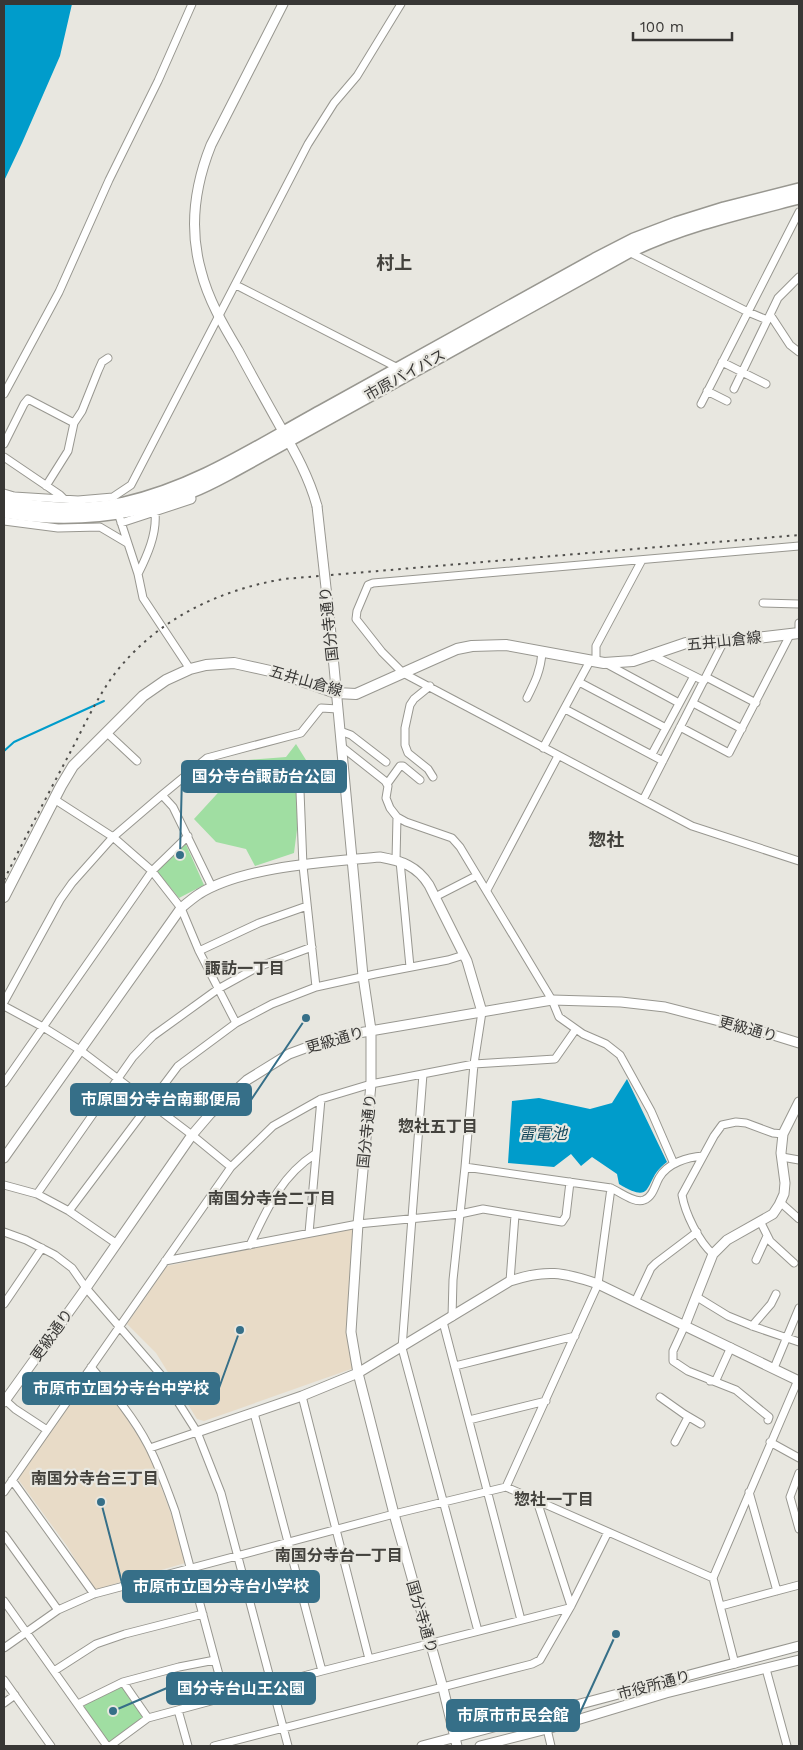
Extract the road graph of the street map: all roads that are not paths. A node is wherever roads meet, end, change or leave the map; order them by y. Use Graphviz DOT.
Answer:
graph roads {
  1 [pos="192,4"];
  2 [pos="283,4"];
  3 [pos="401,4"];
  4 [pos="799,189"];
  5 [pos="799,198"];
  6 [pos="799,212"];
  7 [pos="792,226"];
  8 [pos="799,229"];
  9 [pos="629,252"];
  10 [pos="799,277"];
  11 [pos="236,285"];
  12 [pos="748,312"];
  13 [pos="218,316"];
  14 [pos="769,318"];
  15 [pos="799,352"];
  16 [pos="108,358"];
  17 [pos="722,362"];
  18 [pos="398,368"];
  19 [pos="743,371"];
  20 [pos="766,384"];
  21 [pos="734,389"];
  22 [pos="707,391"];
  23 [pos="4,394"];
  24 [pos="727,401"];
  25 [pos="701,404"];
  26 [pos="74,423"];
  27 [pos="286,436"];
  28 [pos="4,444"];
  29 [pos="4,457"];
  30 [pos="46,486"];
  31 [pos="191,492"];
  32 [pos="4,493"];
  33 [pos="64,499"];
  34 [pos="4,502"];
  35 [pos="4,512"];
  36 [pos="155,513"];
  37 [pos="120,518"];
  38 [pos="4,521"];
  39 [pos="127,542"];
  40 [pos="799,546"];
  41 [pos="642,560"];
  42 [pos="138,574"];
  43 [pos="763,604"];
  44 [pos="799,604"];
  45 [pos="799,623"];
  46 [pos="797,631"];
  47 [pos="724,641"];
  48 [pos="542,652"];
  49 [pos="650,654"];
  50 [pos="597,662"];
  51 [pos="190,668"];
  52 [pos="403,673"];
  53 [pos="694,676"];
  54 [pos="705,679"];
  55 [pos="579,682"];
  56 [pos="430,686"];
  57 [pos="336,693"];
  58 [pos="527,698"];
  59 [pos="679,703"];
  60 [pos="693,703"];
  61 [pos="756,703"];
  62 [pos="338,709"];
  63 [pos="565,709"];
  64 [pos="666,728"];
  65 [pos="680,728"];
  66 [pos="742,729"];
  67 [pos="340,731"];
  68 [pos="106,732"];
  69 [pos="342,747"];
  70 [pos="543,748"];
  71 [pos="652,754"];
  72 [pos="558,756"];
  73 [pos="664,760"];
  74 [pos="137,761"];
  75 [pos="386,762"];
  76 [pos="433,777"];
  77 [pos="420,780"];
  78 [pos="387,784"];
  79 [pos="300,791"];
  80 [pos="162,794"];
  81 [pos="54,799"];
  82 [pos="643,800"];
  83 [pos="397,817"];
  84 [pos="188,836"];
  85 [pos="113,837"];
  86 [pos="352,860"];
  87 [pos="398,861"];
  88 [pos="799,861"];
  89 [pos="303,866"];
  90 [pos="152,871"];
  91 [pos="476,876"];
  92 [pos="212,887"];
  93 [pos="486,890"];
  94 [pos="435,897"];
  95 [pos="4,898"];
  96 [pos="308,906"];
  97 [pos="181,908"];
  98 [pos="312,947"];
  99 [pos="199,951"];
  100 [pos="464,955"];
  101 [pos="410,967"];
  102 [pos="363,976"];
  103 [pos="316,987"];
  104 [pos="218,989"];
  105 [pos="552,1000"];
  106 [pos="4,1002"];
  107 [pos="4,1006"];
  108 [pos="482,1012"];
  109 [pos="236,1023"];
  110 [pos="43,1027"];
  111 [pos="576,1029"];
  112 [pos="371,1030"];
  113 [pos="799,1043"];
  114 [pos="80,1050"];
  115 [pos="474,1064"];
  116 [pos="423,1074"];
  117 [pos="118,1078"];
  118 [pos="4,1083"];
  119 [pos="372,1084"];
  120 [pos="321,1099"];
  121 [pos="799,1102"];
  122 [pos="151,1103"];
  123 [pos="783,1134"];
  124 [pos="192,1135"];
  125 [pos="315,1154"];
  126 [pos="704,1156"];
  127 [pos="782,1157"];
  128 [pos="4,1158"];
  129 [pos="799,1160"];
  130 [pos="674,1164"];
  131 [pos="231,1167"];
  132 [pos="465,1167"];
  133 [pos="570,1182"];
  134 [pos="4,1185"];
  135 [pos="612,1188"];
  136 [pos="37,1194"];
  137 [pos="780,1202"];
  138 [pos="69,1211"];
  139 [pos="460,1214"];
  140 [pos="515,1215"];
  141 [pos="412,1218"];
  142 [pos="799,1219"];
  143 [pos="760,1222"];
  144 [pos="358,1224"];
  145 [pos="697,1232"];
  146 [pos="4,1233"];
  147 [pos="309,1233"];
  148 [pos="767,1236"];
  149 [pos="117,1244"];
  150 [pos="250,1245"];
  151 [pos="42,1248"];
  152 [pos="713,1254"];
  153 [pos="756,1260"];
  154 [pos="165,1261"];
  155 [pos="794,1263"];
  156 [pos="510,1282"];
  157 [pos="598,1284"];
  158 [pos="86,1288"];
  159 [pos="776,1294"];
  160 [pos="697,1296"];
  161 [pos="635,1302"];
  162 [pos="4,1304"];
  163 [pos="799,1308"];
  164 [pos="452,1317"];
  165 [pos="443,1322"];
  166 [pos="685,1325"];
  167 [pos="119,1326"];
  168 [pos="752,1326"];
  169 [pos="574,1336"];
  170 [pos="786,1338"];
  171 [pos="799,1342"];
  172 [pos="731,1347"];
  173 [pos="402,1348"];
  174 [pos="455,1366"];
  175 [pos="91,1367"];
  176 [pos="774,1368"];
  177 [pos="358,1373"];
  178 [pos="798,1380"];
  179 [pos="710,1381"];
  180 [pos="302,1396"];
  181 [pos="660,1397"];
  182 [pos="4,1400"];
  183 [pos="546,1400"];
  184 [pos="254,1413"];
  185 [pos="688,1417"];
  186 [pos="469,1420"];
  187 [pos="768,1420"];
  188 [pos="700,1424"];
  189 [pos="47,1430"];
  190 [pos="196,1432"];
  191 [pos="675,1442"];
  192 [pos="770,1442"];
  193 [pos="150,1448"];
  194 [pos="799,1458"];
  195 [pos="799,1473"];
  196 [pos="12,1480"];
  197 [pos="797,1483"];
  198 [pos="506,1488"];
  199 [pos="4,1492"];
  200 [pos="488,1492"];
  201 [pos="748,1492"];
  202 [pos="537,1501"];
  203 [pos="444,1502"];
  204 [pos="394,1514"];
  205 [pos="336,1529"];
  206 [pos="799,1530"];
  207 [pos="608,1532"];
  208 [pos="4,1535"];
  209 [pos="288,1542"];
  210 [pos="237,1555"];
  211 [pos="190,1568"];
  212 [pos="713,1578"];
  213 [pos="799,1585"];
  214 [pos="777,1591"];
  215 [pos="94,1594"];
  216 [pos="4,1601"];
  217 [pos="721,1606"];
  218 [pos="570,1607"];
  219 [pos="58,1610"];
  220 [pos="203,1614"];
  221 [pos="521,1620"];
  222 [pos="26,1632"];
  223 [pos="478,1632"];
  224 [pos="430,1644"];
  225 [pos="799,1646"];
  226 [pos="4,1648"];
  227 [pos="369,1658"];
  228 [pos="215,1660"];
  229 [pos="799,1660"];
  230 [pos="735,1664"];
  231 [pos="766,1669"];
  232 [pos="54,1671"];
  233 [pos="322,1671"];
  234 [pos="4,1680"];
  235 [pos="124,1682"];
  236 [pos="271,1686"];
  237 [pos="443,1688"];
  238 [pos="15,1695"];
  239 [pos="225,1697"];
  240 [pos="4,1703"];
  241 [pos="78,1704"];
  242 [pos="178,1710"];
  243 [pos="148,1718"];
  244 [pos="283,1728"];
  245 [pos="547,1729"];
  246 [pos="454,1736"];
  247 [pos="51,1746"];
  248 [pos="109,1746"];
  249 [pos="188,1746"];
  250 [pos="214,1746"];
  251 [pos="288,1746"];
  252 [pos="422,1746"];
  253 [pos="457,1746"];
  254 [pos="480,1746"];
  255 [pos="551,1746"];
  256 [pos="786,1746"];
  1 -- 23 [label="street"];
  2 -- 13 [label="street, 国分寺通り"];
  3 -- 11 [label="street"];
  4 -- 18 [label="highway, 市原バイパス"];
  5 -- 9 [label="highway, 市原バイパス"];
  6 -- 7 [label="street"];
  7 -- 8 [label="street"];
  7 -- 12 [label="street"];
  9 -- 12 [label="street"];
  9 -- 27 [label="highway, 市原バイパス"];
  10 -- 14 [label="street"];
  11 -- 13 [label="street"];
  11 -- 18 [label="street"];
  12 -- 14 [label="street"];
  12 -- 17 [label="street"];
  13 -- 27 [label="street, 国分寺通り"];
  13 -- 33 [label="street"];
  14 -- 15 [label="street"];
  14 -- 19 [label="street"];
  16 -- 26 [label="street"];
  17 -- 19 [label="street"];
  17 -- 22 [label="street"];
  18 -- 27 [label="highway, 市原バイパス"];
  19 -- 20 [label="street"];
  19 -- 21 [label="street"];
  22 -- 24 [label="street"];
  22 -- 25 [label="street"];
  26 -- 28 [label="street"];
  26 -- 30 [label="street"];
  27 -- 31 [label="highway, 市原バイパス"];
  27 -- 34 [label="highway, 市原バイパス"];
  27 -- 57 [label="street, 国分寺通り, bridge"];
  29 -- 30 [label="street"];
  30 -- 33 [label="street"];
  31 -- 36 [label="street"];
  31 -- 37 [label="highway, 市原バイパス"];
  32 -- 33 [label="street"];
  35 -- 37 [label="highway, 市原バイパス"];
  36 -- 37 [label="street"];
  36 -- 42 [label="street"];
  37 -- 39 [label="street"];
  38 -- 39 [label="street"];
  39 -- 42 [label="street"];
  40 -- 41 [label="street"];
  41 -- 50 [label="street"];
  41 -- 52 [label="street"];
  42 -- 51 [label="street"];
  43 -- 44 [label="street"];
  45 -- 46 [label="street"];
  46 -- 47 [label="main road, 五井山倉線"];
  46 -- 61 [label="street"];
  47 -- 49 [label="main road, 五井山倉線"];
  47 -- 54 [label="street"];
  48 -- 50 [label="main road, 五井山倉線"];
  48 -- 52 [label="main road, 五井山倉線"];
  48 -- 58 [label="street"];
  49 -- 50 [label="main road, 五井山倉線"];
  49 -- 53 [label="street"];
  50 -- 55 [label="street"];
  50 -- 59 [label="street"];
  51 -- 57 [label="main road, 五井山倉線"];
  51 -- 68 [label="main road, 五井山倉線"];
  52 -- 56 [label="street"];
  52 -- 57 [label="main road, 五井山倉線"];
  53 -- 54 [label="street"];
  53 -- 59 [label="street"];
  54 -- 60 [label="street"];
  54 -- 61 [label="street"];
  55 -- 63 [label="street"];
  55 -- 64 [label="street"];
  56 -- 70 [label="street"];
  56 -- 76 [label="street"];
  57 -- 62 [label="street, 国分寺通り"];
  59 -- 64 [label="street"];
  60 -- 65 [label="street"];
  60 -- 66 [label="street"];
  61 -- 66 [label="street"];
  62 -- 67 [label="street, 国分寺通り"];
  62 -- 80 [label="street"];
  63 -- 70 [label="street"];
  63 -- 71 [label="street"];
  64 -- 71 [label="street"];
  65 -- 66 [label="street"];
  65 -- 73 [label="street"];
  67 -- 69 [label="street, 国分寺通り"];
  67 -- 75 [label="street"];
  68 -- 74 [label="street"];
  68 -- 81 [label="main road, 五井山倉線"];
  69 -- 78 [label="street"];
  69 -- 86 [label="street, 国分寺通り"];
  70 -- 72 [label="street"];
  71 -- 73 [label="street"];
  72 -- 82 [label="street"];
  72 -- 93 [label="street"];
  73 -- 82 [label="street"];
  77 -- 78 [label="street"];
  78 -- 83 [label="street"];
  79 -- 89 [label="street"];
  80 -- 84 [label="street"];
  80 -- 85 [label="street"];
  81 -- 85 [label="street"];
  81 -- 95 [label="main road, 五井山倉線"];
  82 -- 88 [label="street"];
  83 -- 87 [label="street"];
  83 -- 91 [label="street"];
  84 -- 90 [label="street"];
  84 -- 92 [label="street"];
  85 -- 90 [label="street"];
  85 -- 106 [label="street"];
  86 -- 87 [label="street"];
  86 -- 89 [label="street"];
  86 -- 102 [label="street, 国分寺通り"];
  87 -- 94 [label="street"];
  87 -- 101 [label="street"];
  89 -- 92 [label="street"];
  89 -- 96 [label="street"];
  90 -- 97 [label="street"];
  90 -- 110 [label="street"];
  91 -- 93 [label="street"];
  91 -- 94 [label="street"];
  92 -- 97 [label="street"];
  93 -- 105 [label="street"];
  94 -- 100 [label="street"];
  96 -- 98 [label="street"];
  96 -- 99 [label="street"];
  97 -- 99 [label="street"];
  97 -- 114 [label="street"];
  98 -- 103 [label="street"];
  98 -- 104 [label="street"];
  99 -- 104 [label="street"];
  100 -- 101 [label="street"];
  100 -- 108 [label="street"];
  101 -- 102 [label="street"];
  102 -- 103 [label="street"];
  102 -- 112 [label="street, 国分寺通り"];
  103 -- 109 [label="street"];
  104 -- 109 [label="street"];
  104 -- 117 [label="street"];
  105 -- 108 [label="street, 更級通り"];
  105 -- 111 [label="street"];
  105 -- 113 [label="street, 更級通り"];
  107 -- 110 [label="street"];
  108 -- 112 [label="street, 更級通り"];
  108 -- 115 [label="street"];
  109 -- 122 [label="street"];
  110 -- 114 [label="street"];
  110 -- 118 [label="street"];
  111 -- 115 [label="street"];
  111 -- 130 [label="street"];
  112 -- 119 [label="street, 国分寺通り"];
  112 -- 124 [label="street, 更級通り"];
  114 -- 117 [label="street"];
  114 -- 128 [label="street"];
  115 -- 116 [label="street"];
  115 -- 132 [label="street"];
  116 -- 119 [label="street"];
  116 -- 141 [label="street"];
  117 -- 122 [label="street"];
  117 -- 136 [label="street"];
  119 -- 120 [label="street"];
  119 -- 144 [label="street, 国分寺通り"];
  120 -- 125 [label="street"];
  120 -- 131 [label="street"];
  121 -- 123 [label="street"];
  122 -- 124 [label="street"];
  122 -- 138 [label="street"];
  123 -- 126 [label="street"];
  123 -- 127 [label="street"];
  124 -- 131 [label="street"];
  124 -- 149 [label="street, 更級通り"];
  125 -- 147 [label="street"];
  125 -- 150 [label="street"];
  126 -- 130 [label="street"];
  126 -- 145 [label="street"];
  127 -- 129 [label="street"];
  127 -- 137 [label="street"];
  130 -- 135 [label="street"];
  131 -- 154 [label="street"];
  132 -- 133 [label="street"];
  132 -- 139 [label="street"];
  133 -- 135 [label="street"];
  133 -- 140 [label="street"];
  134 -- 136 [label="street"];
  135 -- 157 [label="street"];
  136 -- 138 [label="street"];
  137 -- 142 [label="street"];
  137 -- 143 [label="street"];
  138 -- 149 [label="street"];
  139 -- 140 [label="street"];
  139 -- 141 [label="street"];
  139 -- 164 [label="street"];
  140 -- 156 [label="street"];
  141 -- 144 [label="street"];
  141 -- 173 [label="street"];
  143 -- 148 [label="street"];
  143 -- 152 [label="street"];
  144 -- 147 [label="street"];
  144 -- 177 [label="street, 国分寺通り"];
  145 -- 152 [label="street"];
  145 -- 161 [label="street"];
  146 -- 151 [label="street"];
  147 -- 150 [label="street"];
  148 -- 153 [label="street"];
  148 -- 155 [label="street"];
  149 -- 158 [label="street, 更級通り"];
  150 -- 154 [label="street"];
  151 -- 158 [label="street"];
  151 -- 162 [label="street"];
  152 -- 160 [label="street"];
  154 -- 167 [label="street"];
  156 -- 157 [label="street"];
  156 -- 164 [label="street"];
  157 -- 161 [label="street"];
  157 -- 169 [label="street"];
  158 -- 167 [label="street"];
  158 -- 182 [label="street, 更級通り"];
  159 -- 168 [label="street"];
  160 -- 166 [label="street"];
  160 -- 168 [label="street"];
  161 -- 166 [label="street"];
  163 -- 170 [label="street"];
  164 -- 165 [label="street"];
  165 -- 173 [label="street"];
  165 -- 174 [label="street"];
  166 -- 172 [label="street"];
  166 -- 179 [label="street"];
  167 -- 175 [label="street"];
  167 -- 190 [label="street"];
  168 -- 170 [label="street"];
  169 -- 174 [label="street"];
  169 -- 183 [label="street"];
  170 -- 171 [label="street"];
  170 -- 176 [label="street"];
  172 -- 176 [label="street"];
  172 -- 179 [label="street"];
  173 -- 177 [label="street"];
  173 -- 203 [label="street"];
  174 -- 186 [label="street"];
  175 -- 189 [label="street"];
  175 -- 193 [label="street"];
  176 -- 178 [label="street"];
  177 -- 180 [label="street"];
  177 -- 204 [label="street, 国分寺通り"];
  178 -- 192 [label="street"];
  179 -- 187 [label="street"];
  180 -- 184 [label="street"];
  180 -- 205 [label="street"];
  181 -- 185 [label="street"];
  182 -- 189 [label="street"];
  183 -- 186 [label="street"];
  183 -- 198 [label="street"];
  184 -- 190 [label="street"];
  184 -- 209 [label="street"];
  185 -- 188 [label="street"];
  185 -- 191 [label="street"];
  186 -- 200 [label="street"];
  189 -- 196 [label="street"];
  190 -- 193 [label="street"];
  190 -- 210 [label="street"];
  192 -- 194 [label="street"];
  192 -- 201 [label="street"];
  193 -- 211 [label="street"];
  195 -- 197 [label="street"];
  196 -- 199 [label="street"];
  196 -- 215 [label="street"];
  197 -- 206 [label="street"];
  198 -- 200 [label="street"];
  198 -- 202 [label="street"];
  200 -- 203 [label="street"];
  200 -- 221 [label="street"];
  201 -- 212 [label="street"];
  201 -- 214 [label="street"];
  202 -- 207 [label="street"];
  202 -- 218 [label="street"];
  203 -- 204 [label="street"];
  203 -- 223 [label="street"];
  204 -- 205 [label="street"];
  204 -- 224 [label="street, 国分寺通り"];
  205 -- 209 [label="street"];
  205 -- 227 [label="street"];
  207 -- 212 [label="street"];
  207 -- 218 [label="street"];
  208 -- 219 [label="street"];
  209 -- 210 [label="street"];
  209 -- 233 [label="street"];
  210 -- 211 [label="street"];
  210 -- 236 [label="street"];
  211 -- 215 [label="street"];
  211 -- 220 [label="street"];
  212 -- 217 [label="street"];
  213 -- 214 [label="street"];
  214 -- 217 [label="street"];
  215 -- 219 [label="street"];
  216 -- 222 [label="street"];
  217 -- 230 [label="street"];
  218 -- 221 [label="street"];
  218 -- 237 [label="street"];
  219 -- 222 [label="street"];
  220 -- 228 [label="street"];
  220 -- 232 [label="street"];
  221 -- 223 [label="street"];
  222 -- 226 [label="street"];
  222 -- 232 [label="street"];
  223 -- 224 [label="street"];
  224 -- 227 [label="street"];
  224 -- 237 [label="street, 国分寺通り"];
  225 -- 230 [label="street, 市役所通り"];
  227 -- 233 [label="street"];
  228 -- 235 [label="street"];
  228 -- 239 [label="street"];
  229 -- 231 [label="street, 市役所通り"];
  230 -- 246 [label="street, 市役所通り"];
  231 -- 245 [label="street, 市役所通り"];
  231 -- 256 [label="street"];
  232 -- 241 [label="street"];
  233 -- 236 [label="street"];
  234 -- 238 [label="street"];
  235 -- 241 [label="street"];
  235 -- 243 [label="street"];
  236 -- 239 [label="street"];
  236 -- 244 [label="street"];
  237 -- 244 [label="street"];
  237 -- 246 [label="street, 国分寺通り"];
  238 -- 240 [label="street"];
  238 -- 247 [label="street"];
  239 -- 242 [label="street"];
  241 -- 248 [label="street"];
  242 -- 243 [label="street"];
  242 -- 249 [label="street"];
  243 -- 248 [label="street"];
  244 -- 250 [label="street"];
  244 -- 251 [label="street"];
  245 -- 254 [label="street, 市役所通り"];
  245 -- 255 [label="street"];
  246 -- 252 [label="street, 市役所通り"];
  246 -- 253 [label="street, 国分寺通り"];
}
